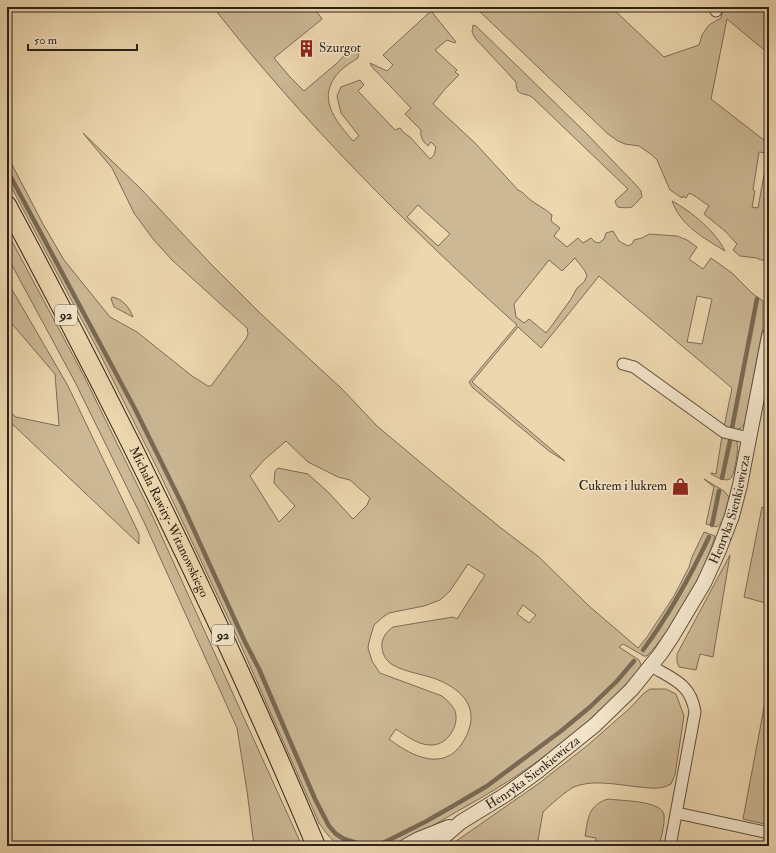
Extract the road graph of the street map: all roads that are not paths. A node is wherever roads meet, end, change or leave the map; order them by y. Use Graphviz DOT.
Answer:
graph roads {
  1 [pos="7,205"];
  2 [pos="769,336"];
  3 [pos="623,364"];
  4 [pos="749,438"];
  5 [pos="651,666"];
  6 [pos="677,814"];
  7 [pos="461,822"];
  8 [pos="769,834"];
  9 [pos="317,843"];
  10 [pos="406,846"];
  11 [pos="433,846"];
  12 [pos="670,846"];
  1 -- 9 [label="main road, Michała Rawity-Witanowskiego / 92"];
  2 -- 4 [label="street, Henryka Sienkiewicza"];
  3 -- 4 [label="street"];
  4 -- 5 [label="street, Henryka Sienkiewicza"];
  5 -- 6 [label="street"];
  5 -- 7 [label="street, Henryka Sienkiewicza"];
  6 -- 8 [label="street"];
  6 -- 12 [label="street"];
  7 -- 10 [label="street, Henryka Sienkiewicza"];
  7 -- 11 [label="street, Henryka Sienkiewicza"];
}
